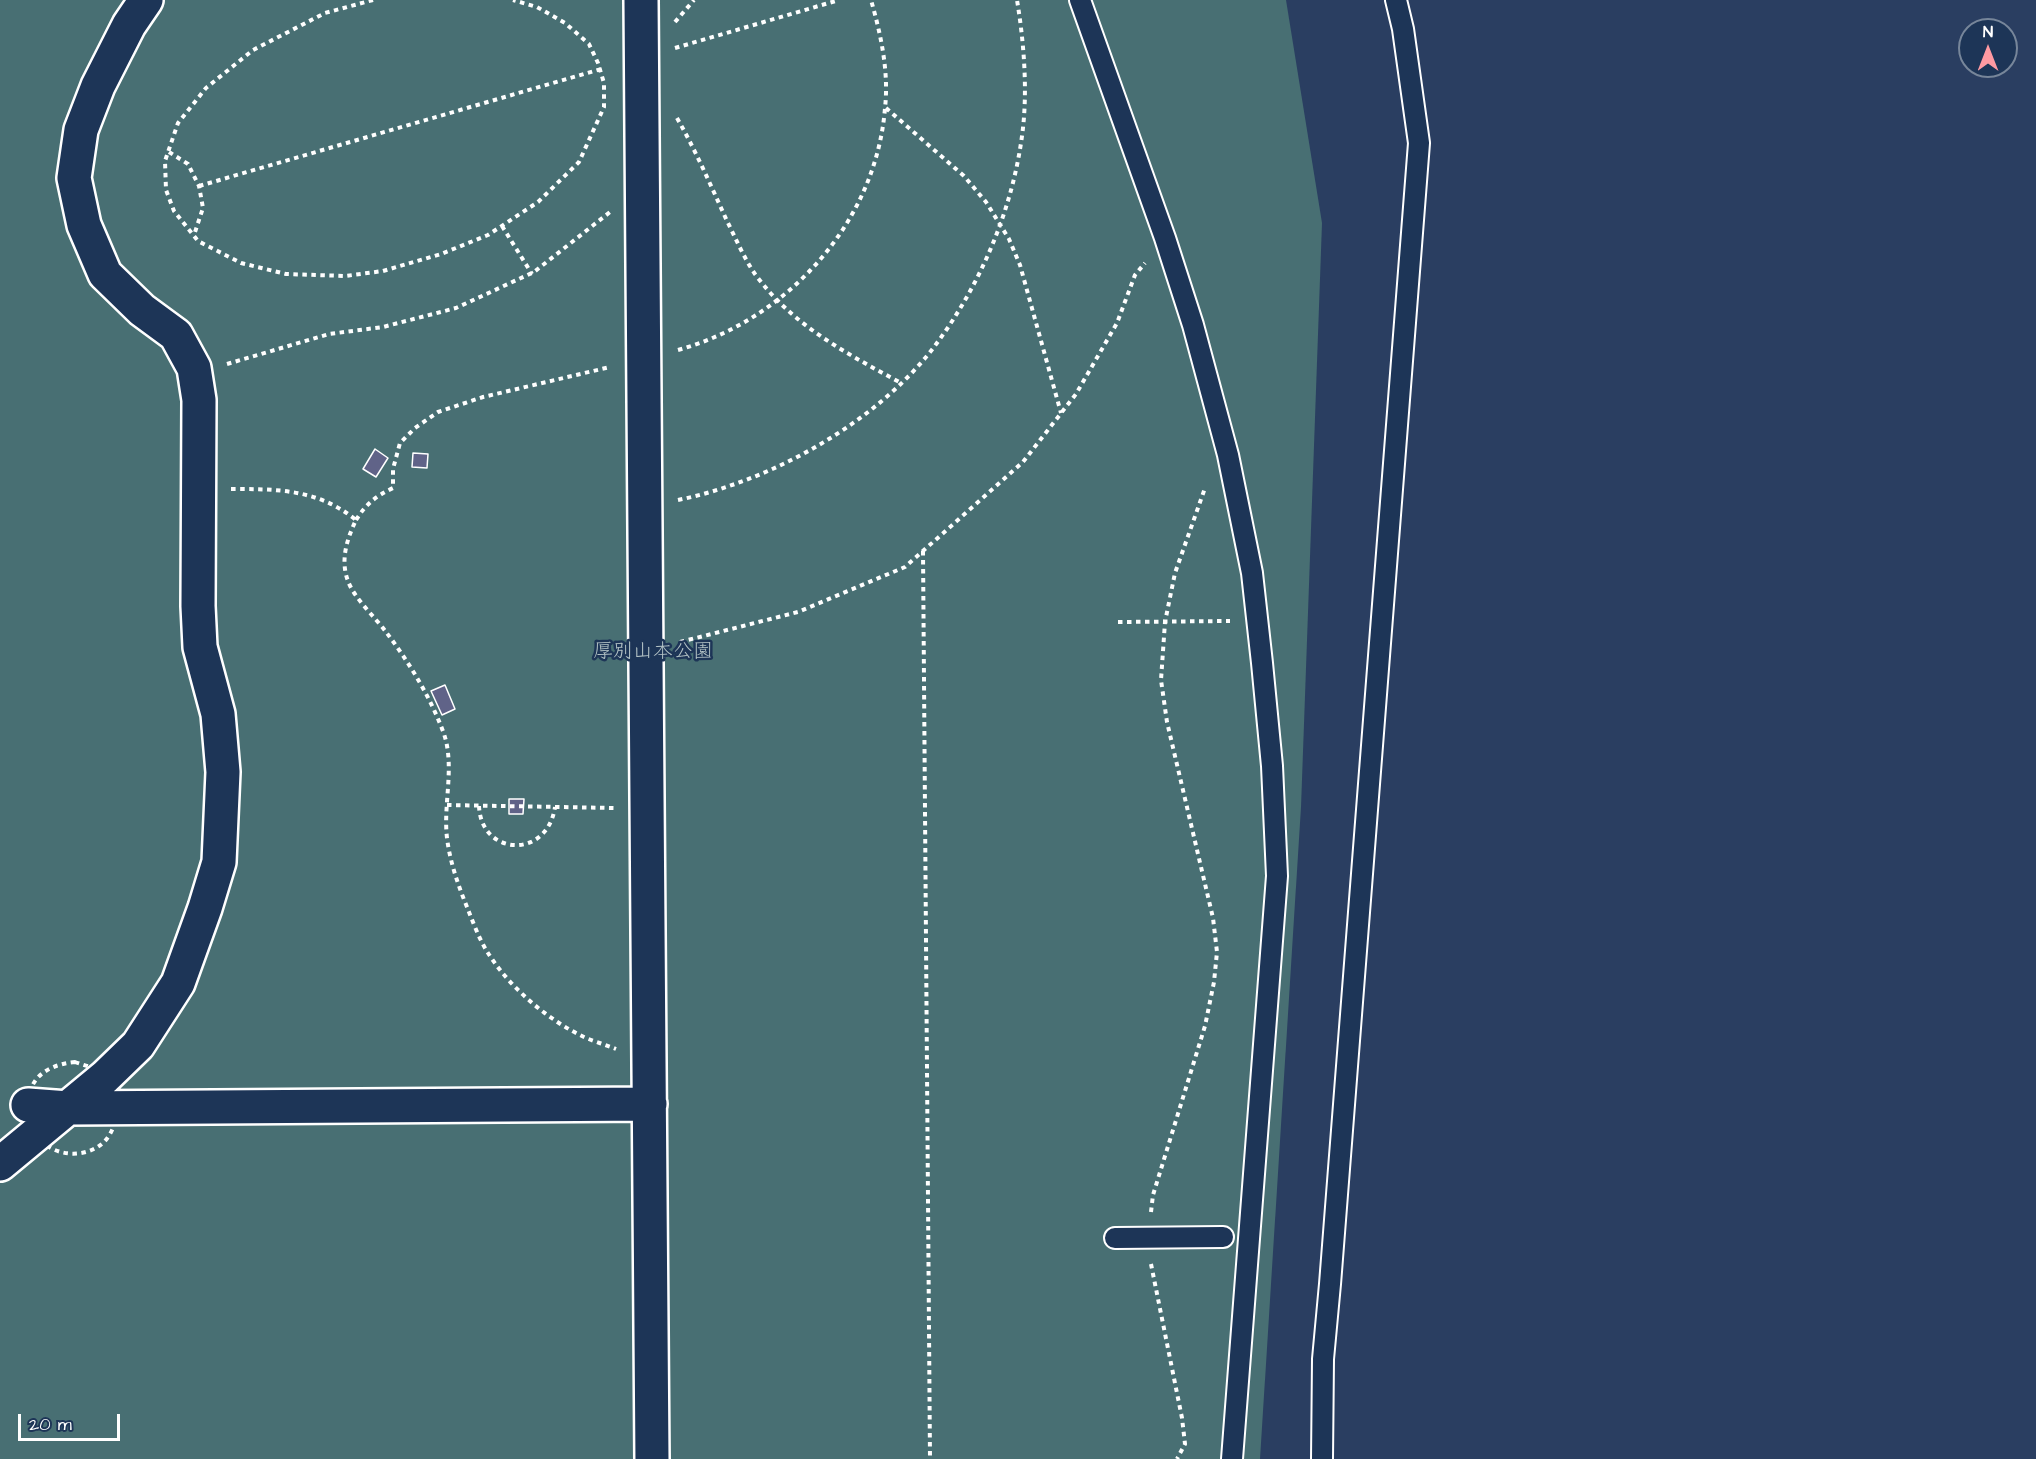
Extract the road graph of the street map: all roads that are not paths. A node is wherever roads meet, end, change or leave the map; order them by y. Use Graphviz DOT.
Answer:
graph roads {
  1 [pos="146,0"];
  2 [pos="641,0"];
  3 [pos="1080,0"];
  4 [pos="1396,0"];
  5 [pos="650,1104"];
  6 [pos="28,1106"];
  7 [pos="68,1108"];
  8 [pos="0,1164"];
  9 [pos="1223,1237"];
  10 [pos="1115,1238"];
  11 [pos="652,1459"];
  12 [pos="1232,1459"];
  13 [pos="1322,1459"];
  1 -- 7 [label="street"];
  2 -- 5 [label="street"];
  3 -- 12 [label="lane"];
  4 -- 13 [label="lane"];
  5 -- 7 [label="street"];
  5 -- 11 [label="street"];
  6 -- 7 [label="street"];
  7 -- 8 [label="street"];
  9 -- 10 [label="lane"];
}
